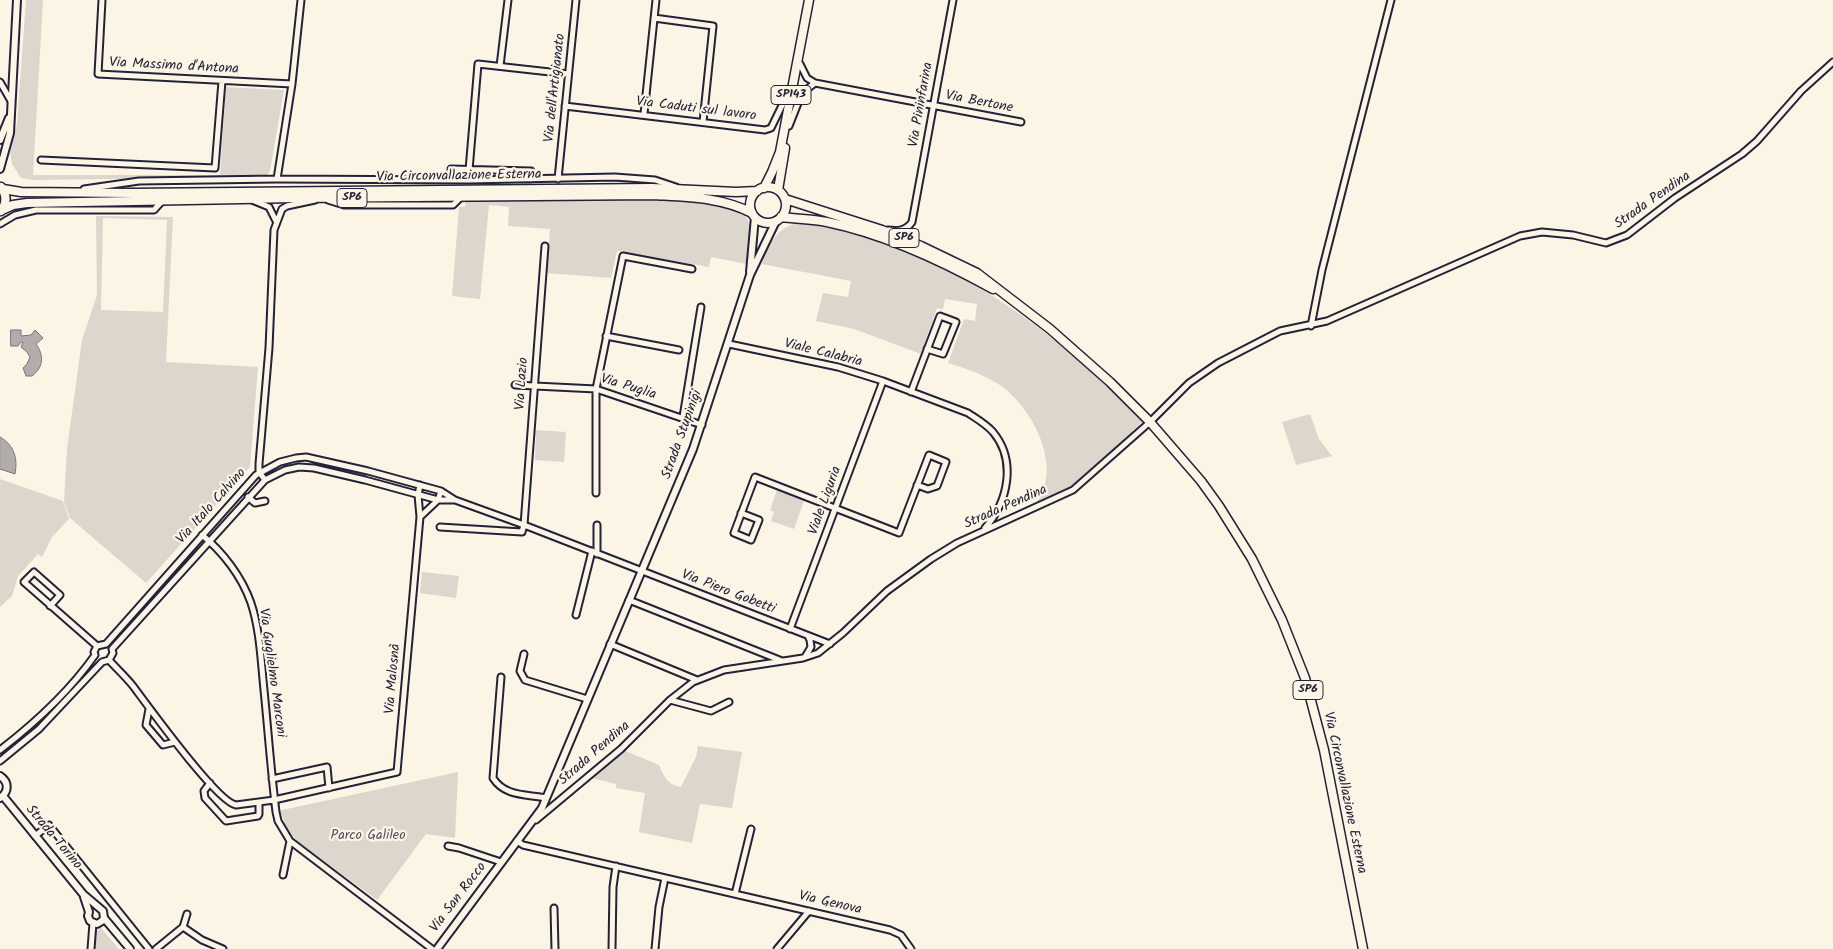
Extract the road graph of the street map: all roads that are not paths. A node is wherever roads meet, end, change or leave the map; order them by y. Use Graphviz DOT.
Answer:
graph roads {
  1 [pos="17,0"];
  2 [pos="102,0"];
  3 [pos="301,0"];
  4 [pos="508,0"];
  5 [pos="576,0"];
  6 [pos="656,0"];
  7 [pos="810,0"];
  8 [pos="953,0"];
  9 [pos="1392,0"];
  10 [pos="654,18"];
  11 [pos="1833,62"];
  12 [pos="800,64"];
  13 [pos="500,66"];
  14 [pos="568,74"];
  15 [pos="794,80"];
  16 [pos="222,81"];
  17 [pos="0,82"];
  18 [pos="815,83"];
  19 [pos="292,84"];
  20 [pos="12,102"];
  21 [pos="565,106"];
  22 [pos="933,106"];
  23 [pos="10,114"];
  24 [pos="644,114"];
  25 [pos="704,122"];
  26 [pos="1021,122"];
  27 [pos="789,126"];
  28 [pos="0,140"];
  29 [pos="41,160"];
  30 [pos="0,169"];
  31 [pos="469,170"];
  32 [pos="277,178"];
  33 [pos="558,178"];
  34 [pos="531,179"];
  35 [pos="451,180"];
  36 [pos="2,187"];
  37 [pos="684,190"];
  38 [pos="760,190"];
  39 [pos="778,190"];
  40 [pos="54,192"];
  41 [pos="248,198"];
  42 [pos="323,198"];
  43 [pos="785,199"];
  44 [pos="163,200"];
  45 [pos="1,211"];
  46 [pos="754,215"];
  47 [pos="779,219"];
  48 [pos="276,221"];
  49 [pos="0,224"];
  50 [pos="882,230"];
  51 [pos="545,246"];
  52 [pos="692,269"];
  53 [pos="750,275"];
  54 [pos="1012,300"];
  55 [pos="701,307"];
  56 [pos="1311,326"];
  57 [pos="606,336"];
  58 [pos="728,344"];
  59 [pos="927,349"];
  60 [pos="679,350"];
  61 [pos="882,381"];
  62 [pos="515,385"];
  63 [pos="534,386"];
  64 [pos="596,389"];
  65 [pos="911,392"];
  66 [pos="683,417"];
  67 [pos="1150,422"];
  68 [pos="702,425"];
  69 [pos="260,472"];
  70 [pos="264,480"];
  71 [pos="420,485"];
  72 [pos="917,485"];
  73 [pos="441,492"];
  74 [pos="596,493"];
  75 [pos="418,495"];
  76 [pos="248,497"];
  77 [pos="438,500"];
  78 [pos="455,500"];
  79 [pos="264,501"];
  80 [pos="836,509"];
  81 [pos="741,513"];
  82 [pos="420,518"];
  83 [pos="524,524"];
  84 [pos="597,525"];
  85 [pos="440,527"];
  86 [pos="983,530"];
  87 [pos="202,534"];
  88 [pos="209,540"];
  89 [pos="595,552"];
  90 [pos="641,572"];
  91 [pos="629,600"];
  92 [pos="50,606"];
  93 [pos="576,615"];
  94 [pos="790,629"];
  95 [pos="807,636"];
  96 [pos="106,644"];
  97 [pos="610,644"];
  98 [pos="830,644"];
  99 [pos="97,646"];
  100 [pos="112,649"];
  101 [pos="524,654"];
  102 [pos="95,655"];
  103 [pos="804,658"];
  104 [pos="109,660"];
  105 [pos="782,661"];
  106 [pos="102,662"];
  107 [pos="501,677"];
  108 [pos="697,680"];
  109 [pos="587,698"];
  110 [pos="670,700"];
  111 [pos="729,702"];
  112 [pos="149,709"];
  113 [pos="175,742"];
  114 [pos="0,750"];
  115 [pos="0,761"];
  116 [pos="557,771"];
  117 [pos="0,776"];
  118 [pos="272,779"];
  119 [pos="210,783"];
  120 [pos="330,788"];
  121 [pos="1,797"];
  122 [pos="546,798"];
  123 [pos="274,800"];
  124 [pos="259,802"];
  125 [pos="533,822"];
  126 [pos="751,829"];
  127 [pos="35,836"];
  128 [pos="290,840"];
  129 [pos="517,841"];
  130 [pos="448,846"];
  131 [pos="501,862"];
  132 [pos="616,866"];
  133 [pos="283,875"];
  134 [pos="665,878"];
  135 [pos="83,894"];
  136 [pos="735,894"];
  137 [pos="98,908"];
  138 [pos="554,908"];
  139 [pos="809,911"];
  140 [pos="89,912"];
  141 [pos="187,914"];
  142 [pos="104,918"];
  143 [pos="93,923"];
  144 [pos="183,927"];
  145 [pos="91,949"];
  146 [pos="130,949"];
  147 [pos="149,949"];
  148 [pos="156,949"];
  149 [pos="223,949"];
  150 [pos="432,949"];
  151 [pos="436,949"];
  152 [pos="555,949"];
  153 [pos="612,949"];
  154 [pos="655,949"];
  155 [pos="777,949"];
  156 [pos="911,949"];
  157 [pos="1363,949"];
  1 -- 20 [label="street"];
  2 -- 16 [label="street, Via Massimo d'Antona"];
  3 -- 19 [label="street"];
  4 -- 13 [label="street"];
  5 -- 14 [label="street, Via dell'Artigianato"];
  6 -- 10 [label="street"];
  7 -- 12 [label="main road, SP143"];
  7 -- 15 [label="main road, SP143"];
  8 -- 22 [label="street, Via Pininfarina"];
  9 -- 56 [label="street"];
  10 -- 24 [label="street"];
  10 -- 25 [label="street"];
  11 -- 56 [label="street, Strada Pendina"];
  12 -- 18 [label="street"];
  12 -- 27 [label="main road, SP143"];
  13 -- 14 [label="street"];
  13 -- 31 [label="street, Via Circonvallazione Esterna"];
  14 -- 21 [label="street, Via dell'Artigianato"];
  15 -- 25 [label="street, Via Caduti sul lavoro"];
  15 -- 38 [label="main road, SP143"];
  16 -- 19 [label="street, Via Massimo d'Antona"];
  16 -- 29 [label="street"];
  17 -- 20 [label="street"];
  18 -- 22 [label="street, Via Bertone"];
  18 -- 27 [label="street"];
  19 -- 32 [label="street"];
  20 -- 23 [label="street"];
  21 -- 24 [label="street, Via Caduti sul lavoro"];
  21 -- 33 [label="street, Via dell'Artigianato"];
  22 -- 26 [label="street, Via Bertone"];
  22 -- 50 [label="street, Via Pininfarina"];
  23 -- 28 [label="street"];
  23 -- 30 [label="street"];
  24 -- 25 [label="street, Via Caduti sul lavoro"];
  27 -- 39 [label="main road, SP143"];
  31 -- 34 [label="street, Via Circonvallazione Esterna"];
  31 -- 35 [label="street, Via Circonvallazione Esterna"];
  32 -- 35 [label="street, Via Circonvallazione Esterna"];
  32 -- 40 [label="street, Via Circonvallazione Esterna"];
  33 -- 34 [label="street, Via Circonvallazione Esterna"];
  33 -- 37 [label="street, Via Circonvallazione Esterna"];
  34 -- 35 [label="street, Via Circonvallazione Esterna"];
  36 -- 40 [label="main road, Via Circonvallazione Esterna / SP6"];
  36 -- 45 [label="main road, Via Circonvallazione Esterna / SP6"];
  37 -- 38 [label="main road, Via Circonvallazione Esterna / SP6"];
  37 -- 40 [label="main road, Via Circonvallazione Esterna / SP6"];
  38 -- 39 [label="main road, Via Circonvallazione Esterna / SP6"];
  38 -- 46 [label="main road"];
  39 -- 43 [label="main road"];
  41 -- 42 [label="main road, Via Circonvallazione Esterna / SP6"];
  41 -- 44 [label="main road, Via Circonvallazione Esterna / SP6"];
  41 -- 48 [label="street"];
  42 -- 46 [label="main road, Via Circonvallazione Esterna / SP6"];
  42 -- 48 [label="street, Via Circonvallazione Esterna"];
  43 -- 47 [label="main road"];
  43 -- 50 [label="main road, Via Circonvallazione Esterna / SP6"];
  44 -- 45 [label="main road, Via Circonvallazione Esterna / SP6"];
  44 -- 49 [label="street, Via Circonvallazione Esterna"];
  46 -- 47 [label="main road, Via Circonvallazione Esterna / SP6"];
  46 -- 53 [label="street, Strada Stupinigi"];
  47 -- 53 [label="street, Strada Stupinigi"];
  47 -- 54 [label="main road, Via Circonvallazione Esterna / SP6"];
  48 -- 69 [label="street"];
  50 -- 54 [label="main road, Via Circonvallazione Esterna / SP6"];
  51 -- 63 [label="street, Via Lazio"];
  52 -- 57 [label="street"];
  53 -- 58 [label="street, Strada Stupinigi"];
  54 -- 67 [label="main road, Via Circonvallazione Esterna / SP6"];
  55 -- 66 [label="street"];
  56 -- 67 [label="street, Strada Pendina"];
  57 -- 60 [label="street"];
  57 -- 64 [label="street"];
  58 -- 61 [label="street, Viale Calabria"];
  58 -- 68 [label="street, Strada Stupinigi"];
  59 -- 59 [label="street"];
  59 -- 65 [label="street"];
  61 -- 65 [label="street, Viale Calabria"];
  61 -- 80 [label="street, Viale Liguria"];
  62 -- 63 [label="street, Via Puglia"];
  63 -- 64 [label="street, Via Puglia"];
  63 -- 83 [label="street, Via Lazio"];
  64 -- 66 [label="street, Via Puglia"];
  64 -- 74 [label="street"];
  65 -- 86 [label="street, Viale Calabria"];
  66 -- 68 [label="street, Via Puglia"];
  67 -- 86 [label="street, Strada Pendina"];
  67 -- 157 [label="main road, Via Circonvallazione Esterna / SP6"];
  68 -- 90 [label="street, Strada Stupinigi"];
  69 -- 70 [label="street"];
  69 -- 71 [label="street, Via Italo Calvino"];
  69 -- 87 [label="street, Via Italo Calvino"];
  70 -- 75 [label="street, Via Italo Calvino"];
  70 -- 76 [label="street, Via Italo Calvino"];
  71 -- 73 [label="street, Via Italo Calvino"];
  71 -- 75 [label="street, Via Malosnà"];
  72 -- 72 [label="street"];
  72 -- 80 [label="street"];
  73 -- 77 [label="street"];
  73 -- 78 [label="street, Via Italo Calvino"];
  75 -- 77 [label="street, Via Italo Calvino"];
  75 -- 82 [label="street, Via Malosnà"];
  76 -- 79 [label="street, Via Italo Calvino"];
  76 -- 88 [label="street, Via Italo Calvino"];
  77 -- 78 [label="street, Via Italo Calvino"];
  77 -- 82 [label="street"];
  78 -- 83 [label="street, Via Italo Calvino"];
  80 -- 81 [label="street"];
  80 -- 94 [label="street, Viale Liguria"];
  81 -- 81 [label="street"];
  82 -- 120 [label="street, Via Malosnà"];
  83 -- 85 [label="street"];
  83 -- 89 [label="street, Via Italo Calvino"];
  84 -- 89 [label="street"];
  86 -- 98 [label="street, Strada Pendina"];
  87 -- 88 [label="street, Via Guglielmo Marconi"];
  87 -- 96 [label="street, Via Italo Calvino"];
  88 -- 100 [label="street, Via Italo Calvino"];
  88 -- 118 [label="street, Via Guglielmo Marconi"];
  89 -- 90 [label="street, Via Italo Calvino"];
  89 -- 93 [label="street"];
  90 -- 91 [label="street, Strada Stupinigi"];
  90 -- 94 [label="street, Via Piero Gobetti"];
  91 -- 97 [label="street, Strada Stupinigi"];
  91 -- 105 [label="street"];
  92 -- 92 [label="street"];
  92 -- 99 [label="street"];
  94 -- 95 [label="street, Via Piero Gobetti"];
  95 -- 98 [label="street, Via Piero Gobetti"];
  95 -- 103 [label="street"];
  96 -- 99 [label="street"];
  96 -- 100 [label="street"];
  97 -- 108 [label="street"];
  97 -- 109 [label="street, Strada Stupinigi"];
  98 -- 103 [label="street, Strada Pendina"];
  99 -- 102 [label="street"];
  100 -- 104 [label="street, Via Italo Calvino"];
  101 -- 109 [label="street"];
  102 -- 106 [label="street"];
  102 -- 114 [label="street"];
  103 -- 105 [label="street, Strada Pendina"];
  104 -- 106 [label="street"];
  104 -- 112 [label="street, Via Malosnà"];
  105 -- 108 [label="street, Strada Pendina"];
  106 -- 115 [label="street"];
  107 -- 122 [label="street"];
  108 -- 110 [label="street, Strada Pendina"];
  109 -- 116 [label="street, Strada Stupinigi"];
  110 -- 111 [label="street"];
  110 -- 125 [label="street, Strada Pendina"];
  112 -- 113 [label="street, Via Malosnà"];
  112 -- 113 [label="street"];
  113 -- 119 [label="street, Via Malosnà"];
  116 -- 122 [label="street, Via San Rocco"];
  117 -- 121 [label="street"];
  118 -- 120 [label="street"];
  118 -- 123 [label="street, Via Guglielmo Marconi"];
  119 -- 124 [label="street, Via Malosnà"];
  119 -- 124 [label="street"];
  120 -- 123 [label="street, Via Malosnà"];
  121 -- 127 [label="street, Strada Torino"];
  122 -- 125 [label="street, Via San Rocco"];
  123 -- 124 [label="street, Via Malosnà"];
  123 -- 128 [label="street, Via Guglielmo Marconi"];
  125 -- 129 [label="street, Via San Rocco"];
  126 -- 136 [label="street"];
  127 -- 135 [label="street, Strada Torino"];
  127 -- 147 [label="street, Strada Torino"];
  128 -- 133 [label="street"];
  128 -- 150 [label="street"];
  129 -- 131 [label="street, Via San Rocco"];
  129 -- 132 [label="street, Via Genova"];
  130 -- 131 [label="street, Via San Rocco"];
  131 -- 151 [label="street, Via San Rocco"];
  132 -- 134 [label="street, Via Genova"];
  132 -- 153 [label="street"];
  134 -- 136 [label="street, Via Genova"];
  134 -- 154 [label="street"];
  135 -- 137 [label="street, Strada Torino"];
  135 -- 140 [label="street, Strada Torino"];
  136 -- 139 [label="street, Via Genova"];
  137 -- 140 [label="street"];
  137 -- 142 [label="street"];
  138 -- 152 [label="street"];
  139 -- 155 [label="street"];
  139 -- 156 [label="street, Via Genova"];
  140 -- 143 [label="street"];
  141 -- 144 [label="street"];
  142 -- 143 [label="street"];
  142 -- 146 [label="street"];
  143 -- 145 [label="street"];
  144 -- 148 [label="street"];
  144 -- 149 [label="street"];
}
